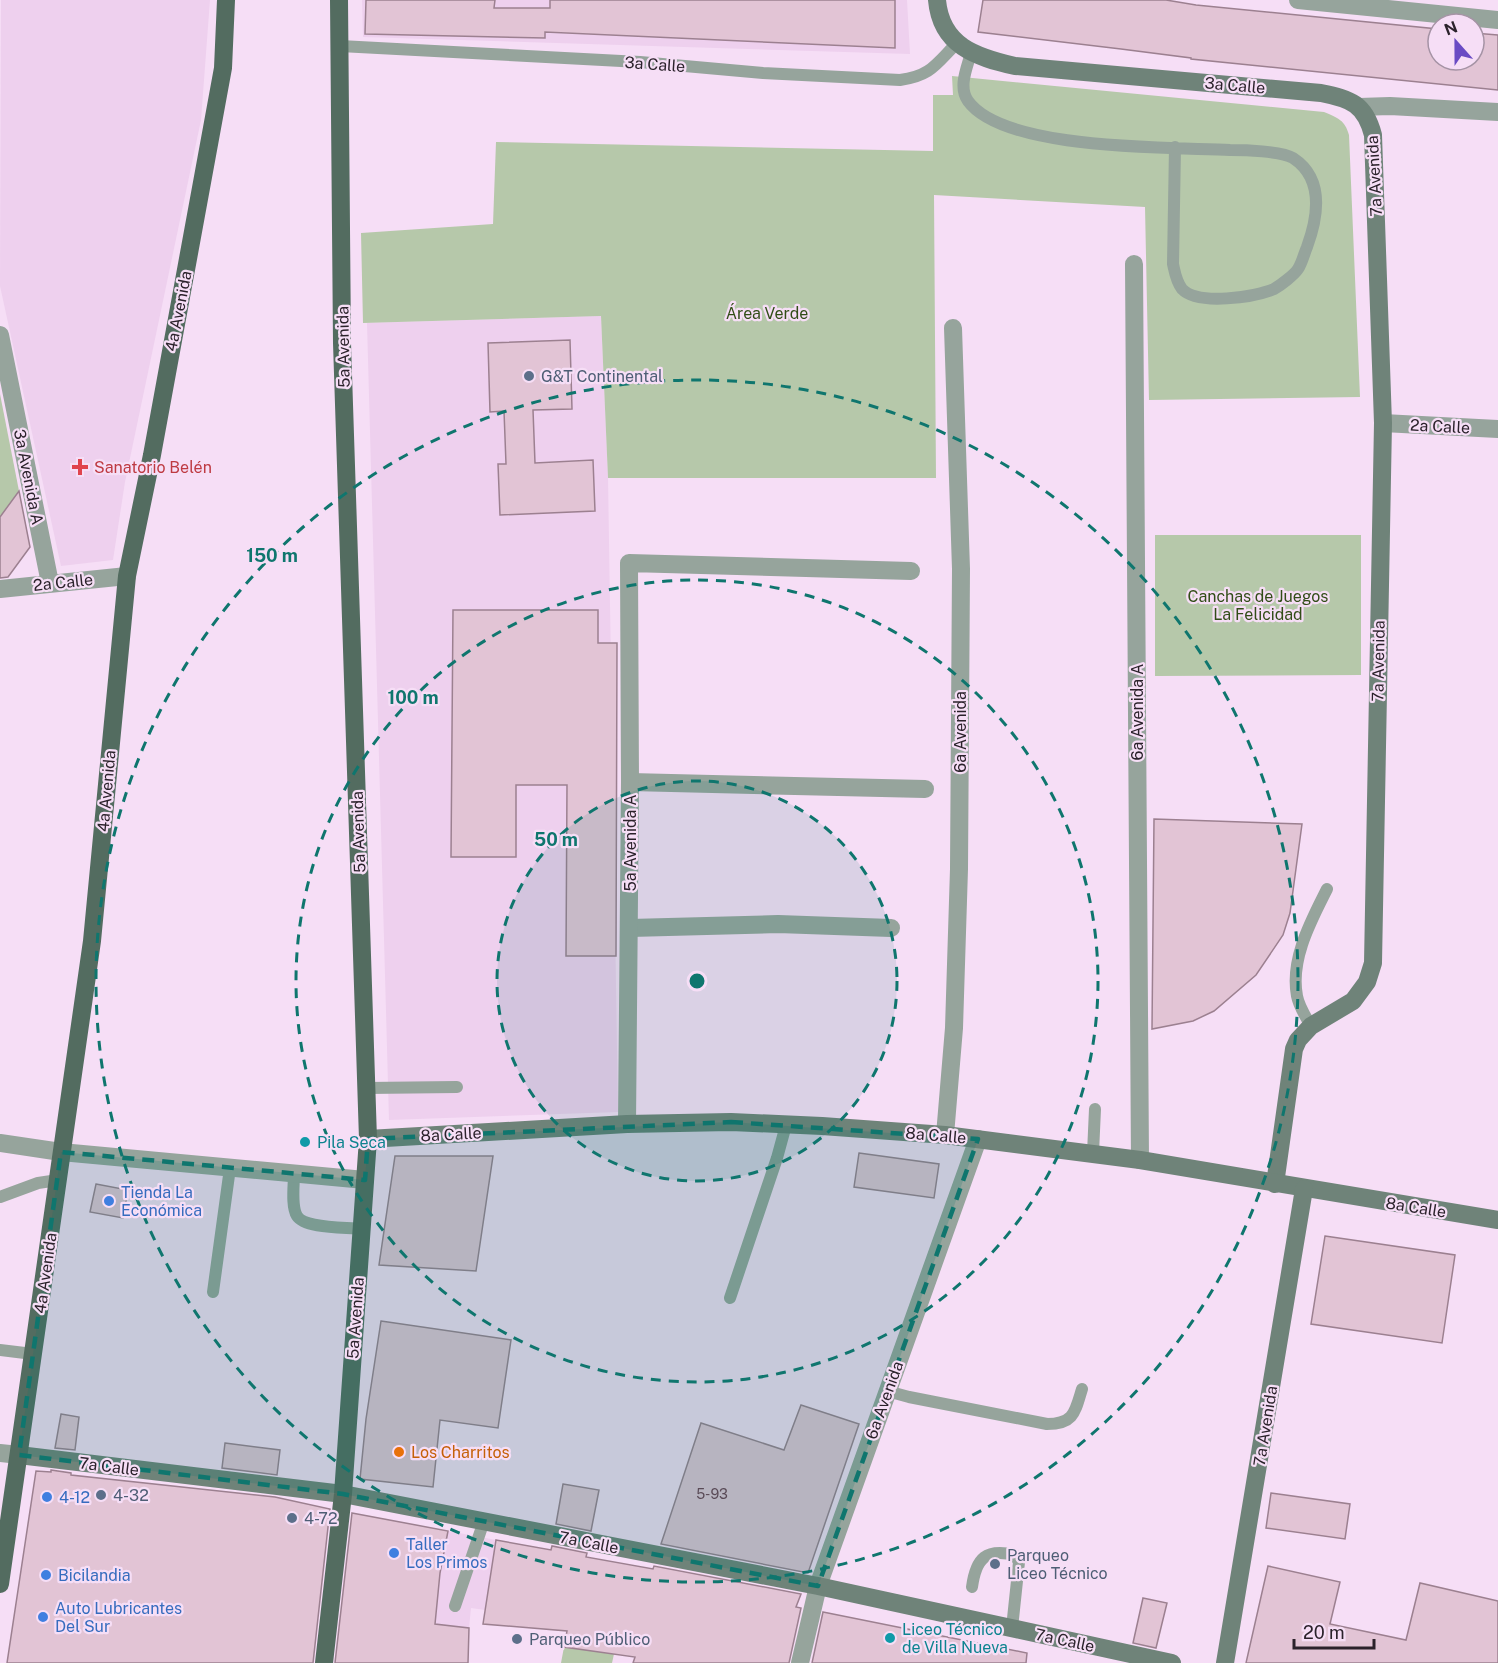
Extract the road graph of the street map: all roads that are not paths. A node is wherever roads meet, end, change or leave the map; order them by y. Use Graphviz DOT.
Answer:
graph roads {
  1 [pos="226,0"];
  2 [pos="339,0"];
  3 [pos="937,0"];
  4 [pos="1298,0"];
  5 [pos="1498,20"];
  6 [pos="340,46"];
  7 [pos="964,48"];
  8 [pos="1359,106"];
  9 [pos="1498,111"];
  10 [pos="1175,147"];
  11 [pos="1134,264"];
  12 [pos="953,328"];
  13 [pos="0,335"];
  14 [pos="1383,423"];
  15 [pos="1498,429"];
  16 [pos="910,571"];
  17 [pos="126,576"];
  18 [pos="50,583"];
  19 [pos="0,589"];
  20 [pos="630,782"];
  21 [pos="926,789"];
  22 [pos="1328,889"];
  23 [pos="630,928"];
  24 [pos="891,928"];
  25 [pos="1311,1026"];
  26 [pos="457,1087"];
  27 [pos="367,1088"];
  28 [pos="1095,1109"];
  29 [pos="627,1124"];
  30 [pos="786,1125"];
  31 [pos="945,1135"];
  32 [pos="368,1139"];
  33 [pos="978,1139"];
  34 [pos="0,1143"];
  35 [pos="62,1152"];
  36 [pos="1093,1154"];
  37 [pos="1140,1160"];
  38 [pos="230,1168"];
  39 [pos="294,1173"];
  40 [pos="58,1180"];
  41 [pos="365,1180"];
  42 [pos="1275,1184"];
  43 [pos="1304,1189"];
  44 [pos="0,1197"];
  45 [pos="1498,1220"];
  46 [pos="361,1228"];
  47 [pos="213,1292"];
  48 [pos="730,1298"];
  49 [pos="0,1350"];
  50 [pos="33,1354"];
  51 [pos="1082,1389"];
  52 [pos="887,1391"];
  53 [pos="0,1453"];
  54 [pos="19,1455"];
  55 [pos="343,1494"];
  56 [pos="484,1521"];
  57 [pos="0,1584"];
  58 [pos="818,1586"];
  59 [pos="972,1587"];
  60 [pos="455,1606"];
  61 [pos="1012,1628"];
  62 [pos="324,1663"];
  63 [pos="800,1663"];
  64 [pos="1172,1663"];
  65 [pos="1225,1663"];
  1 -- 17 [label="main road, 4a Avenida"];
  2 -- 6 [label="main road, 5a Avenida"];
  3 -- 7 [label="main road"];
  4 -- 5 [label="street"];
  6 -- 7 [label="lane, 3a Calle"];
  6 -- 27 [label="main road, 5a Avenida"];
  7 -- 8 [label="main road, 3a Calle"];
  7 -- 10 [label="lane"];
  8 -- 9 [label="street, 3a Calle"];
  8 -- 14 [label="main road, 7a Avenida"];
  10 -- 10 [label="lane"];
  11 -- 37 [label="street, 6a Avenida A"];
  12 -- 31 [label="street, 6a Avenida"];
  13 -- 18 [label="street, 3a Avenida A"];
  14 -- 15 [label="street, 2a Calle"];
  14 -- 25 [label="main road, 7a Avenida"];
  16 -- 20 [label="street, 5a Avenida A"];
  17 -- 18 [label="street, 2a Calle"];
  17 -- 35 [label="main road, 4a Avenida"];
  18 -- 19 [label="street, 2a Calle"];
  20 -- 21 [label="street"];
  20 -- 23 [label="street, 5a Avenida A"];
  22 -- 25 [label="lane"];
  23 -- 24 [label="street"];
  23 -- 29 [label="street, 5a Avenida A"];
  25 -- 42 [label="main road, 7a Avenida"];
  26 -- 27 [label="lane"];
  27 -- 32 [label="main road, 5a Avenida"];
  28 -- 36 [label="lane"];
  29 -- 30 [label="main road, 8a Calle"];
  29 -- 32 [label="main road, 8a Calle"];
  30 -- 31 [label="main road, 8a Calle"];
  30 -- 48 [label="lane"];
  31 -- 33 [label="main road, 8a Calle"];
  32 -- 41 [label="main road, 5a Avenida"];
  33 -- 36 [label="main road, 8a Calle"];
  33 -- 52 [label="street, 6a Avenida"];
  34 -- 35 [label="street"];
  35 -- 38 [label="street"];
  35 -- 40 [label="main road, 4a Avenida"];
  36 -- 37 [label="main road, 8a Calle"];
  37 -- 42 [label="main road, 8a Calle"];
  38 -- 39 [label="street"];
  38 -- 47 [label="lane"];
  39 -- 41 [label="street"];
  39 -- 46 [label="lane"];
  40 -- 44 [label="lane"];
  40 -- 50 [label="main road, 4a Avenida"];
  41 -- 46 [label="main road, 5a Avenida"];
  42 -- 43 [label="main road, 8a Calle"];
  43 -- 45 [label="main road, 8a Calle"];
  43 -- 65 [label="main road, 7a Avenida"];
  46 -- 55 [label="main road, 5a Avenida"];
  49 -- 50 [label="lane"];
  50 -- 54 [label="main road, 4a Avenida"];
  51 -- 52 [label="lane"];
  52 -- 58 [label="street, 6a Avenida"];
  53 -- 54 [label="street, 7a Calle"];
  54 -- 55 [label="main road, 7a Calle"];
  54 -- 57 [label="main road, 4a Avenida"];
  55 -- 56 [label="main road, 7a Calle"];
  55 -- 62 [label="main road, 5a Avenida"];
  56 -- 58 [label="main road, 7a Calle"];
  56 -- 60 [label="lane"];
  58 -- 61 [label="main road, 7a Calle"];
  58 -- 63 [label="street, 6a Avenida"];
  59 -- 61 [label="lane"];
  61 -- 64 [label="main road, 7a Calle"];
}
